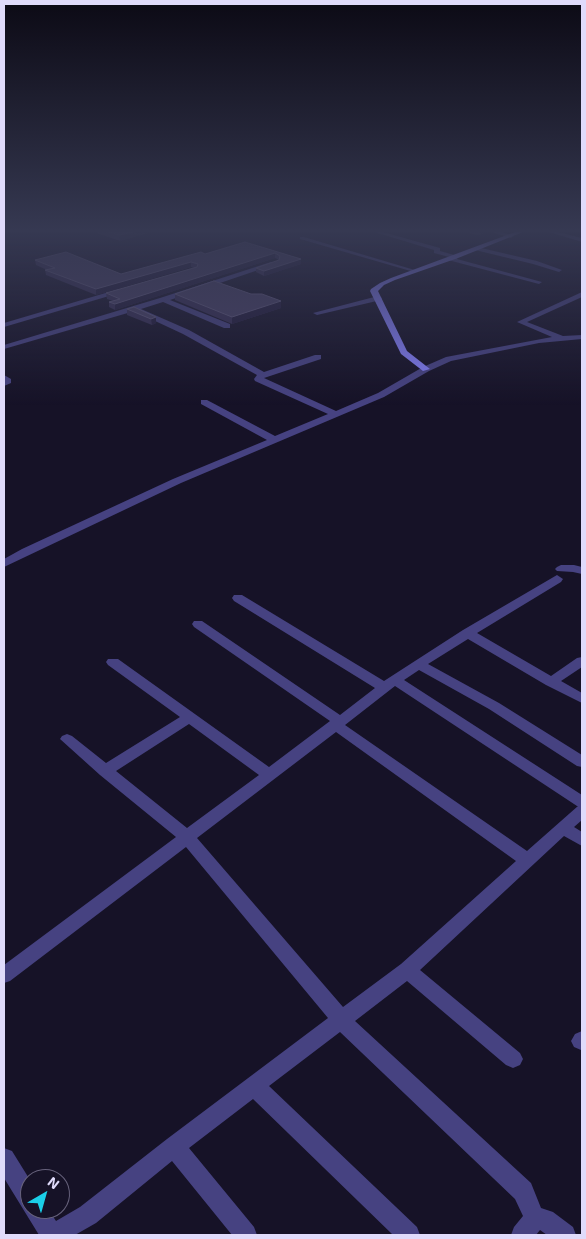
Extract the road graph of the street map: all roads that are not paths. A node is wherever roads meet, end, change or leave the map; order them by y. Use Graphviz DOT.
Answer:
graph roads {
  1 [pos="125,290"];
  2 [pos="193,290"];
  3 [pos="375,290"];
  4 [pos="582,294"];
  5 [pos="378,298"];
  6 [pos="163,300"];
  7 [pos="136,308"];
  8 [pos="317,313"];
  9 [pos="4,325"];
  10 [pos="226,326"];
  11 [pos="582,337"];
  12 [pos="560,338"];
  13 [pos="4,347"];
  14 [pos="318,356"];
  15 [pos="426,369"];
  16 [pos="263,375"];
  17 [pos="4,378"];
  18 [pos="4,383"];
  19 [pos="204,402"];
  20 [pos="335,414"];
  21 [pos="275,440"];
  22 [pos="4,564"];
  23 [pos="582,571"];
  24 [pos="238,598"];
  25 [pos="198,624"];
  26 [pos="466,634"];
  27 [pos="582,661"];
  28 [pos="113,662"];
  29 [pos="419,664"];
  30 [pos="551,682"];
  31 [pos="390,684"];
  32 [pos="582,699"];
  33 [pos="190,717"];
  34 [pos="336,725"];
  35 [pos="67,739"];
  36 [pos="582,762"];
  37 [pos="105,770"];
  38 [pos="269,775"];
  39 [pos="582,802"];
  40 [pos="582,811"];
  41 [pos="565,828"];
  42 [pos="187,837"];
  43 [pos="582,840"];
  44 [pos="529,861"];
  45 [pos="407,970"];
  46 [pos="4,975"];
  47 [pos="343,1019"];
  48 [pos="513,1059"];
  49 [pos="254,1086"];
  50 [pos="174,1146"];
  51 [pos="4,1159"];
  52 [pos="20,1184"];
  53 [pos="43,1219"];
  54 [pos="528,1227"];
  55 [pos="53,1235"];
  56 [pos="246,1235"];
  57 [pos="408,1235"];
  58 [pos="565,1235"];
  1 -- 9 [label="street"];
  2 -- 6 [label="street"];
  3 -- 5 [label="street"];
  4 -- 12 [label="street"];
  5 -- 8 [label="street"];
  5 -- 15 [label="street"];
  6 -- 7 [label="street"];
  6 -- 10 [label="street"];
  7 -- 13 [label="street"];
  7 -- 16 [label="street"];
  11 -- 12 [label="street"];
  12 -- 15 [label="street"];
  14 -- 16 [label="street"];
  15 -- 20 [label="street"];
  16 -- 20 [label="street"];
  17 -- 18 [label="street"];
  19 -- 21 [label="street"];
  20 -- 21 [label="street"];
  21 -- 22 [label="street"];
  23 -- 26 [label="street"];
  24 -- 31 [label="street"];
  25 -- 34 [label="street"];
  26 -- 29 [label="street"];
  26 -- 30 [label="street"];
  27 -- 30 [label="street"];
  28 -- 33 [label="street"];
  29 -- 31 [label="street"];
  29 -- 36 [label="street"];
  30 -- 32 [label="street"];
  31 -- 34 [label="street"];
  31 -- 39 [label="street"];
  33 -- 37 [label="street"];
  33 -- 38 [label="street"];
  34 -- 38 [label="street"];
  34 -- 44 [label="street"];
  35 -- 37 [label="street"];
  37 -- 42 [label="street"];
  38 -- 42 [label="street"];
  40 -- 41 [label="street"];
  41 -- 43 [label="street"];
  41 -- 44 [label="street"];
  42 -- 46 [label="street"];
  42 -- 47 [label="street"];
  44 -- 45 [label="street"];
  45 -- 47 [label="street"];
  45 -- 48 [label="street"];
  47 -- 49 [label="street"];
  47 -- 54 [label="street"];
  49 -- 50 [label="street"];
  49 -- 57 [label="street"];
  50 -- 55 [label="street"];
  50 -- 56 [label="street"];
  51 -- 52 [label="street"];
  53 -- 55 [label="street"];
  54 -- 58 [label="street"];
}
